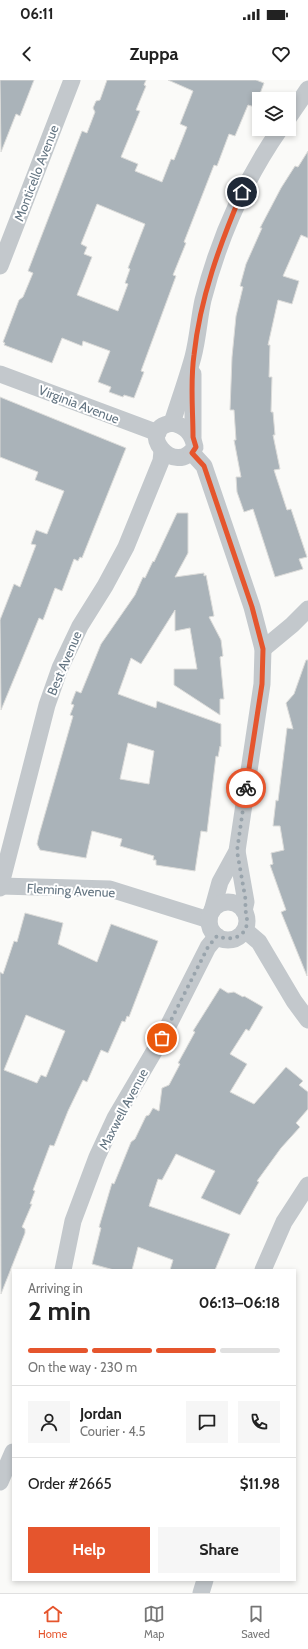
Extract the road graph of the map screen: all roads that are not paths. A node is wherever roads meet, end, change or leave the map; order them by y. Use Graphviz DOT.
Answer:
graph roads {
  1 [pos="72,80"];
  2 [pos="308,89"];
  3 [pos="296,107"];
  4 [pos="275,136"];
  5 [pos="0,266"];
  6 [pos="193,356"];
  7 [pos="0,374"];
  8 [pos="172,423"];
  9 [pos="158,433"];
  10 [pos="192,445"];
  11 [pos="162,451"];
  12 [pos="308,609"];
  13 [pos="263,649"];
  14 [pos="237,851"];
  15 [pos="0,887"];
  16 [pos="244,911"];
  17 [pos="211,915"];
  18 [pos="245,930"];
  19 [pos="217,936"];
  20 [pos="308,1020"];
  21 [pos="308,1184"];
  22 [pos="63,1269"];
  23 [pos="263,1269"];
  24 [pos="12,1454"];
  25 [pos="0,1482"];
  26 [pos="205,1581"];
  27 [pos="201,1593"];
  1 -- 5 [label="street, Monticello Avenue"];
  2 -- 3 [label="street"];
  4 -- 6 [label="street"];
  6 -- 8 [label="street"];
  6 -- 10 [label="street"];
  7 -- 9 [label="street, Virginia Avenue"];
  8 -- 9 [label="street"];
  8 -- 10 [label="street"];
  9 -- 11 [label="street"];
  10 -- 11 [label="street"];
  10 -- 13 [label="street"];
  11 -- 15 [label="street, Best Avenue"];
  12 -- 13 [label="street"];
  13 -- 14 [label="street"];
  14 -- 16 [label="street"];
  14 -- 17 [label="street"];
  15 -- 17 [label="street, Fleming Avenue"];
  16 -- 17 [label="street"];
  16 -- 18 [label="street"];
  17 -- 19 [label="street"];
  18 -- 19 [label="street"];
  18 -- 20 [label="street"];
  19 -- 22 [label="street, Maxwell Avenue"];
  21 -- 23 [label="street"];
  24 -- 25 [label="street"];
  26 -- 27 [label="street"];
}
